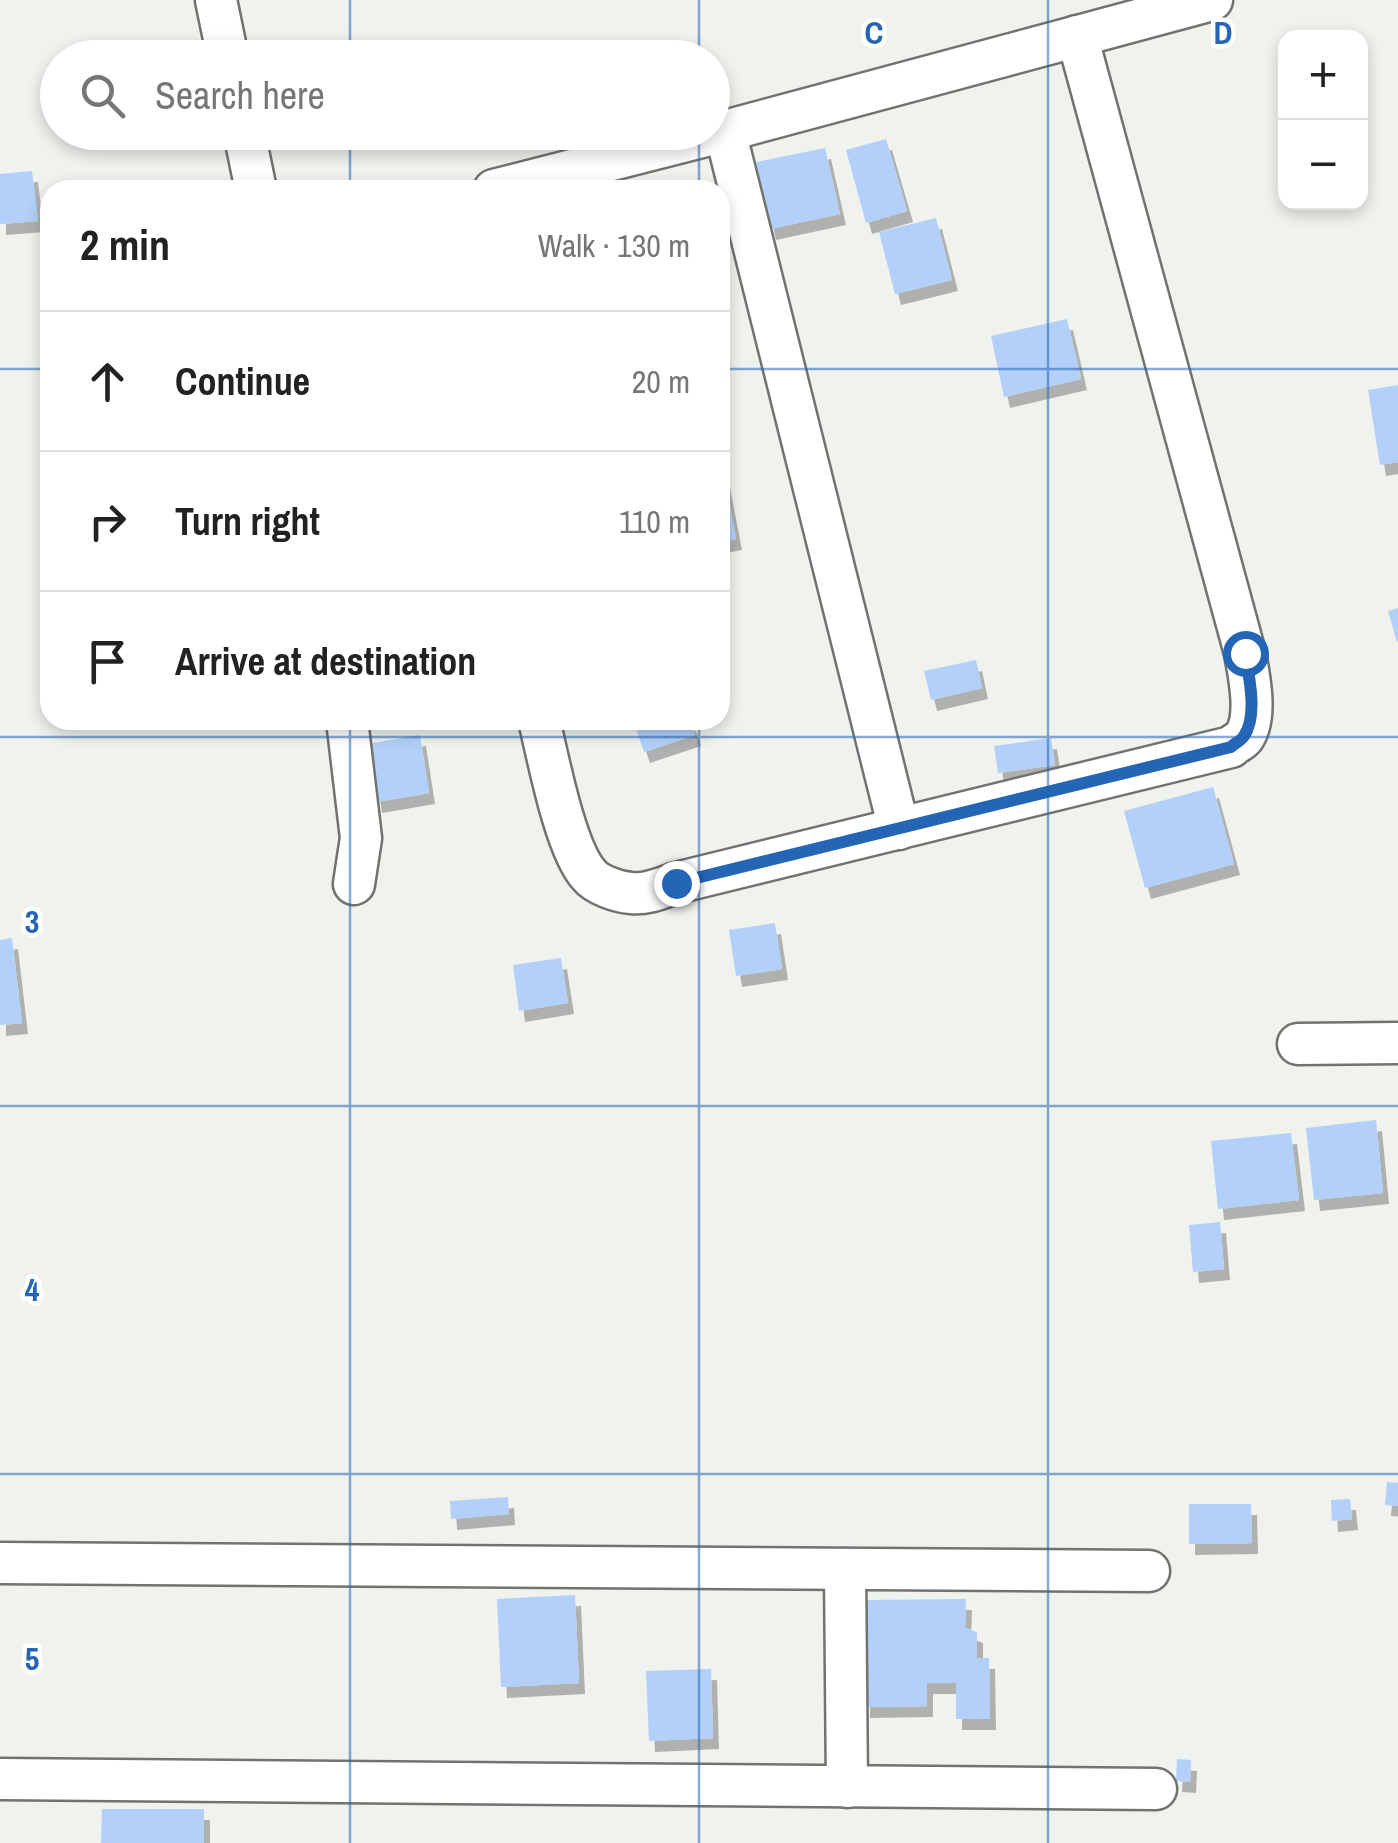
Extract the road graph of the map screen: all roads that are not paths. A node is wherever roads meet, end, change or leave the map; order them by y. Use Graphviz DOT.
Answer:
graph roads {
  1 [pos="216,0"];
  2 [pos="1212,0"];
  3 [pos="1078,36"];
  4 [pos="224,40"];
  5 [pos="730,131"];
  6 [pos="730,148"];
  7 [pos="248,150"];
  8 [pos="654,150"];
  9 [pos="254,180"];
  10 [pos="534,180"];
  11 [pos="348,730"];
  12 [pos="541,730"];
  13 [pos="898,829"];
  14 [pos="354,884"];
  15 [pos="1398,1043"];
  16 [pos="1298,1044"];
  17 [pos="0,1563"];
  18 [pos="845,1569"];
  19 [pos="1149,1572"];
  20 [pos="0,1779"];
  21 [pos="847,1787"];
  22 [pos="1156,1790"];
  1 -- 4 [label="street"];
  2 -- 3 [label="street"];
  3 -- 5 [label="street"];
  3 -- 13 [label="street"];
  6 -- 13 [label="street"];
  7 -- 9 [label="street"];
  8 -- 10 [label="street"];
  11 -- 14 [label="street"];
  12 -- 13 [label="street"];
  15 -- 16 [label="street"];
  17 -- 18 [label="street"];
  18 -- 19 [label="street"];
  18 -- 21 [label="street"];
  20 -- 21 [label="street"];
  21 -- 22 [label="street"];
}
